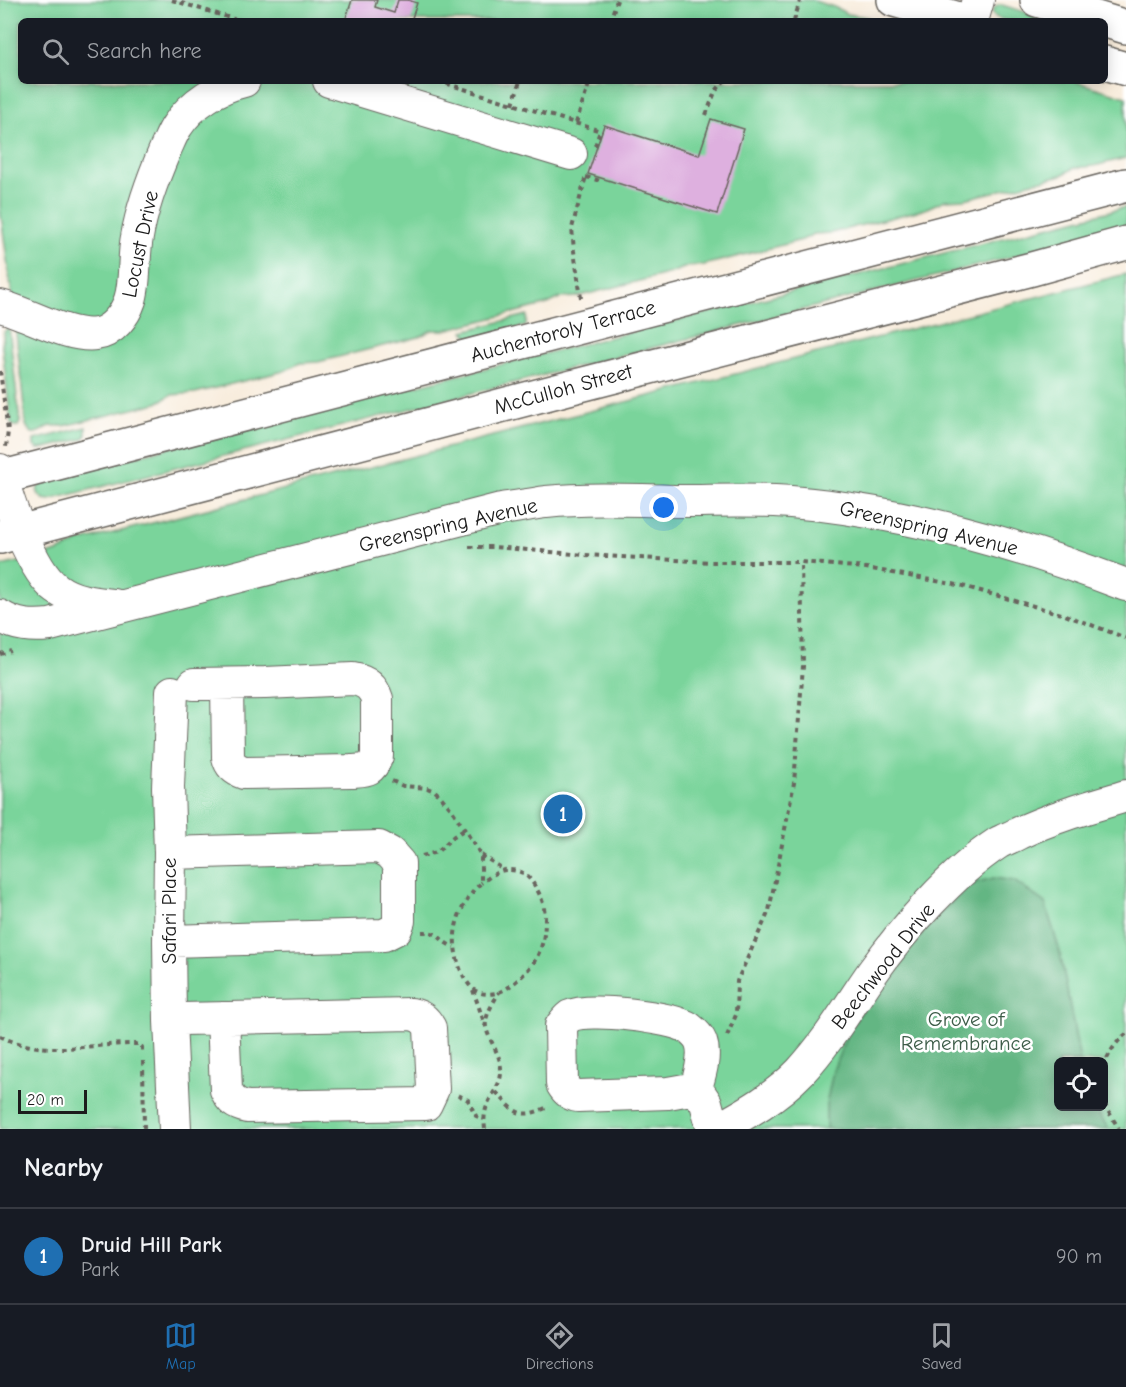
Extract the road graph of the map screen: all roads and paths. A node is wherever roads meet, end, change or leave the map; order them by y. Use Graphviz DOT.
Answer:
graph roads {
  1 [pos="171,0"];
  2 [pos="618,0"];
  3 [pos="894,0"];
  4 [pos="978,0"];
  5 [pos="1037,0"];
  6 [pos="800,1"];
  7 [pos="230,18"];
  8 [pos="611,18"];
  9 [pos="795,18"];
  10 [pos="956,18"];
  11 [pos="973,18"];
  12 [pos="1096,18"];
  13 [pos="1108,22"];
  14 [pos="1126,27"];
  15 [pos="1108,64"];
  16 [pos="1126,69"];
  17 [pos="232,84"];
  18 [pos="338,84"];
  19 [pos="448,84"];
  20 [pos="519,84"];
  21 [pos="589,84"];
  22 [pos="722,84"];
  23 [pos="513,104"];
  24 [pos="706,115"];
  25 [pos="576,123"];
  26 [pos="585,162"];
  27 [pos="598,177"];
  28 [pos="1126,185"];
  29 [pos="1126,243"];
  30 [pos="582,299"];
  31 [pos="0,306"];
  32 [pos="0,371"];
  33 [pos="1,475"];
  34 [pos="10,534"];
  35 [pos="458,547"];
  36 [pos="801,562"];
  37 [pos="1126,585"];
  38 [pos="127,606"];
  39 [pos="0,616"];
  40 [pos="1126,638"];
  41 [pos="227,684"];
  42 [pos="373,765"];
  43 [pos="1120,802"];
  44 [pos="464,830"];
  45 [pos="170,853"];
  46 [pos="481,855"];
  47 [pos="399,862"];
  48 [pos="506,870"];
  49 [pos="481,883"];
  50 [pos="396,929"];
  51 [pos="169,941"];
  52 [pos="454,947"];
  53 [pos="737,981"];
  54 [pos="472,989"];
  55 [pos="499,992"];
  56 [pos="223,1018"];
  57 [pos="182,1019"];
  58 [pos="486,1026"];
  59 [pos="1126,1034"];
  60 [pos="0,1036"];
  61 [pos="1107,1057"];
  62 [pos="696,1088"];
  63 [pos="496,1092"];
  64 [pos="568,1092"];
  65 [pos="1107,1111"];
  66 [pos="144,1129"];
  67 [pos="175,1129"];
  68 [pos="485,1129"];
  69 [pos="713,1129"];
  70 [pos="718,1129"];
  71 [pos="1119,1129"];
  1 -- 7 [label="path"];
  2 -- 8 [label="path"];
  3 -- 10 [label="main road"];
  4 -- 11 [label="street"];
  5 -- 12 [label="main road"];
  6 -- 9 [label="path"];
  13 -- 14 [label="main road"];
  15 -- 16 [label="main road"];
  17 -- 31 [label="street, Locust Drive"];
  18 -- 26 [label="street"];
  19 -- 23 [label="path"];
  20 -- 23 [label="path"];
  21 -- 25 [label="path"];
  22 -- 24 [label="path"];
  23 -- 25 [label="path"];
  25 -- 26 [label="path"];
  26 -- 27 [label="path"];
  26 -- 30 [label="path"];
  28 -- 33 [label="main road, Auchentoroly Terrace"];
  29 -- 34 [label="main road, McCulloh Street"];
  32 -- 33 [label="path"];
  33 -- 34 [label="street, Greenspring Avenue"];
  34 -- 38 [label="street, Greenspring Avenue"];
  35 -- 36 [label="path"];
  36 -- 40 [label="path"];
  36 -- 53 [label="path"];
  37 -- 38 [label="street, Greenspring Avenue"];
  38 -- 39 [label="street, Greenspring Avenue"];
  41 -- 42 [label="street"];
  41 -- 42 [label="street"];
  41 -- 45 [label="street, Safari Place"];
  42 -- 44 [label="path"];
  43 -- 70 [label="street, Beechwood Drive"];
  44 -- 46 [label="path"];
  44 -- 47 [label="path"];
  45 -- 47 [label="street"];
  45 -- 51 [label="street, Safari Place"];
  46 -- 48 [label="path"];
  46 -- 49 [label="path"];
  47 -- 50 [label="street"];
  48 -- 49 [label="path"];
  48 -- 55 [label="path"];
  49 -- 52 [label="path"];
  50 -- 51 [label="street"];
  50 -- 52 [label="path"];
  51 -- 67 [label="street, Safari Place"];
  52 -- 54 [label="path"];
  54 -- 55 [label="path"];
  54 -- 58 [label="path"];
  55 -- 58 [label="path"];
  56 -- 56 [label="street"];
  56 -- 57 [label="street"];
  58 -- 63 [label="path"];
  59 -- 61 [label="path"];
  60 -- 66 [label="path"];
  62 -- 64 [label="street"];
  62 -- 64 [label="street"];
  62 -- 69 [label="street"];
  63 -- 64 [label="path"];
  63 -- 68 [label="path"];
  65 -- 71 [label="path"];
}
